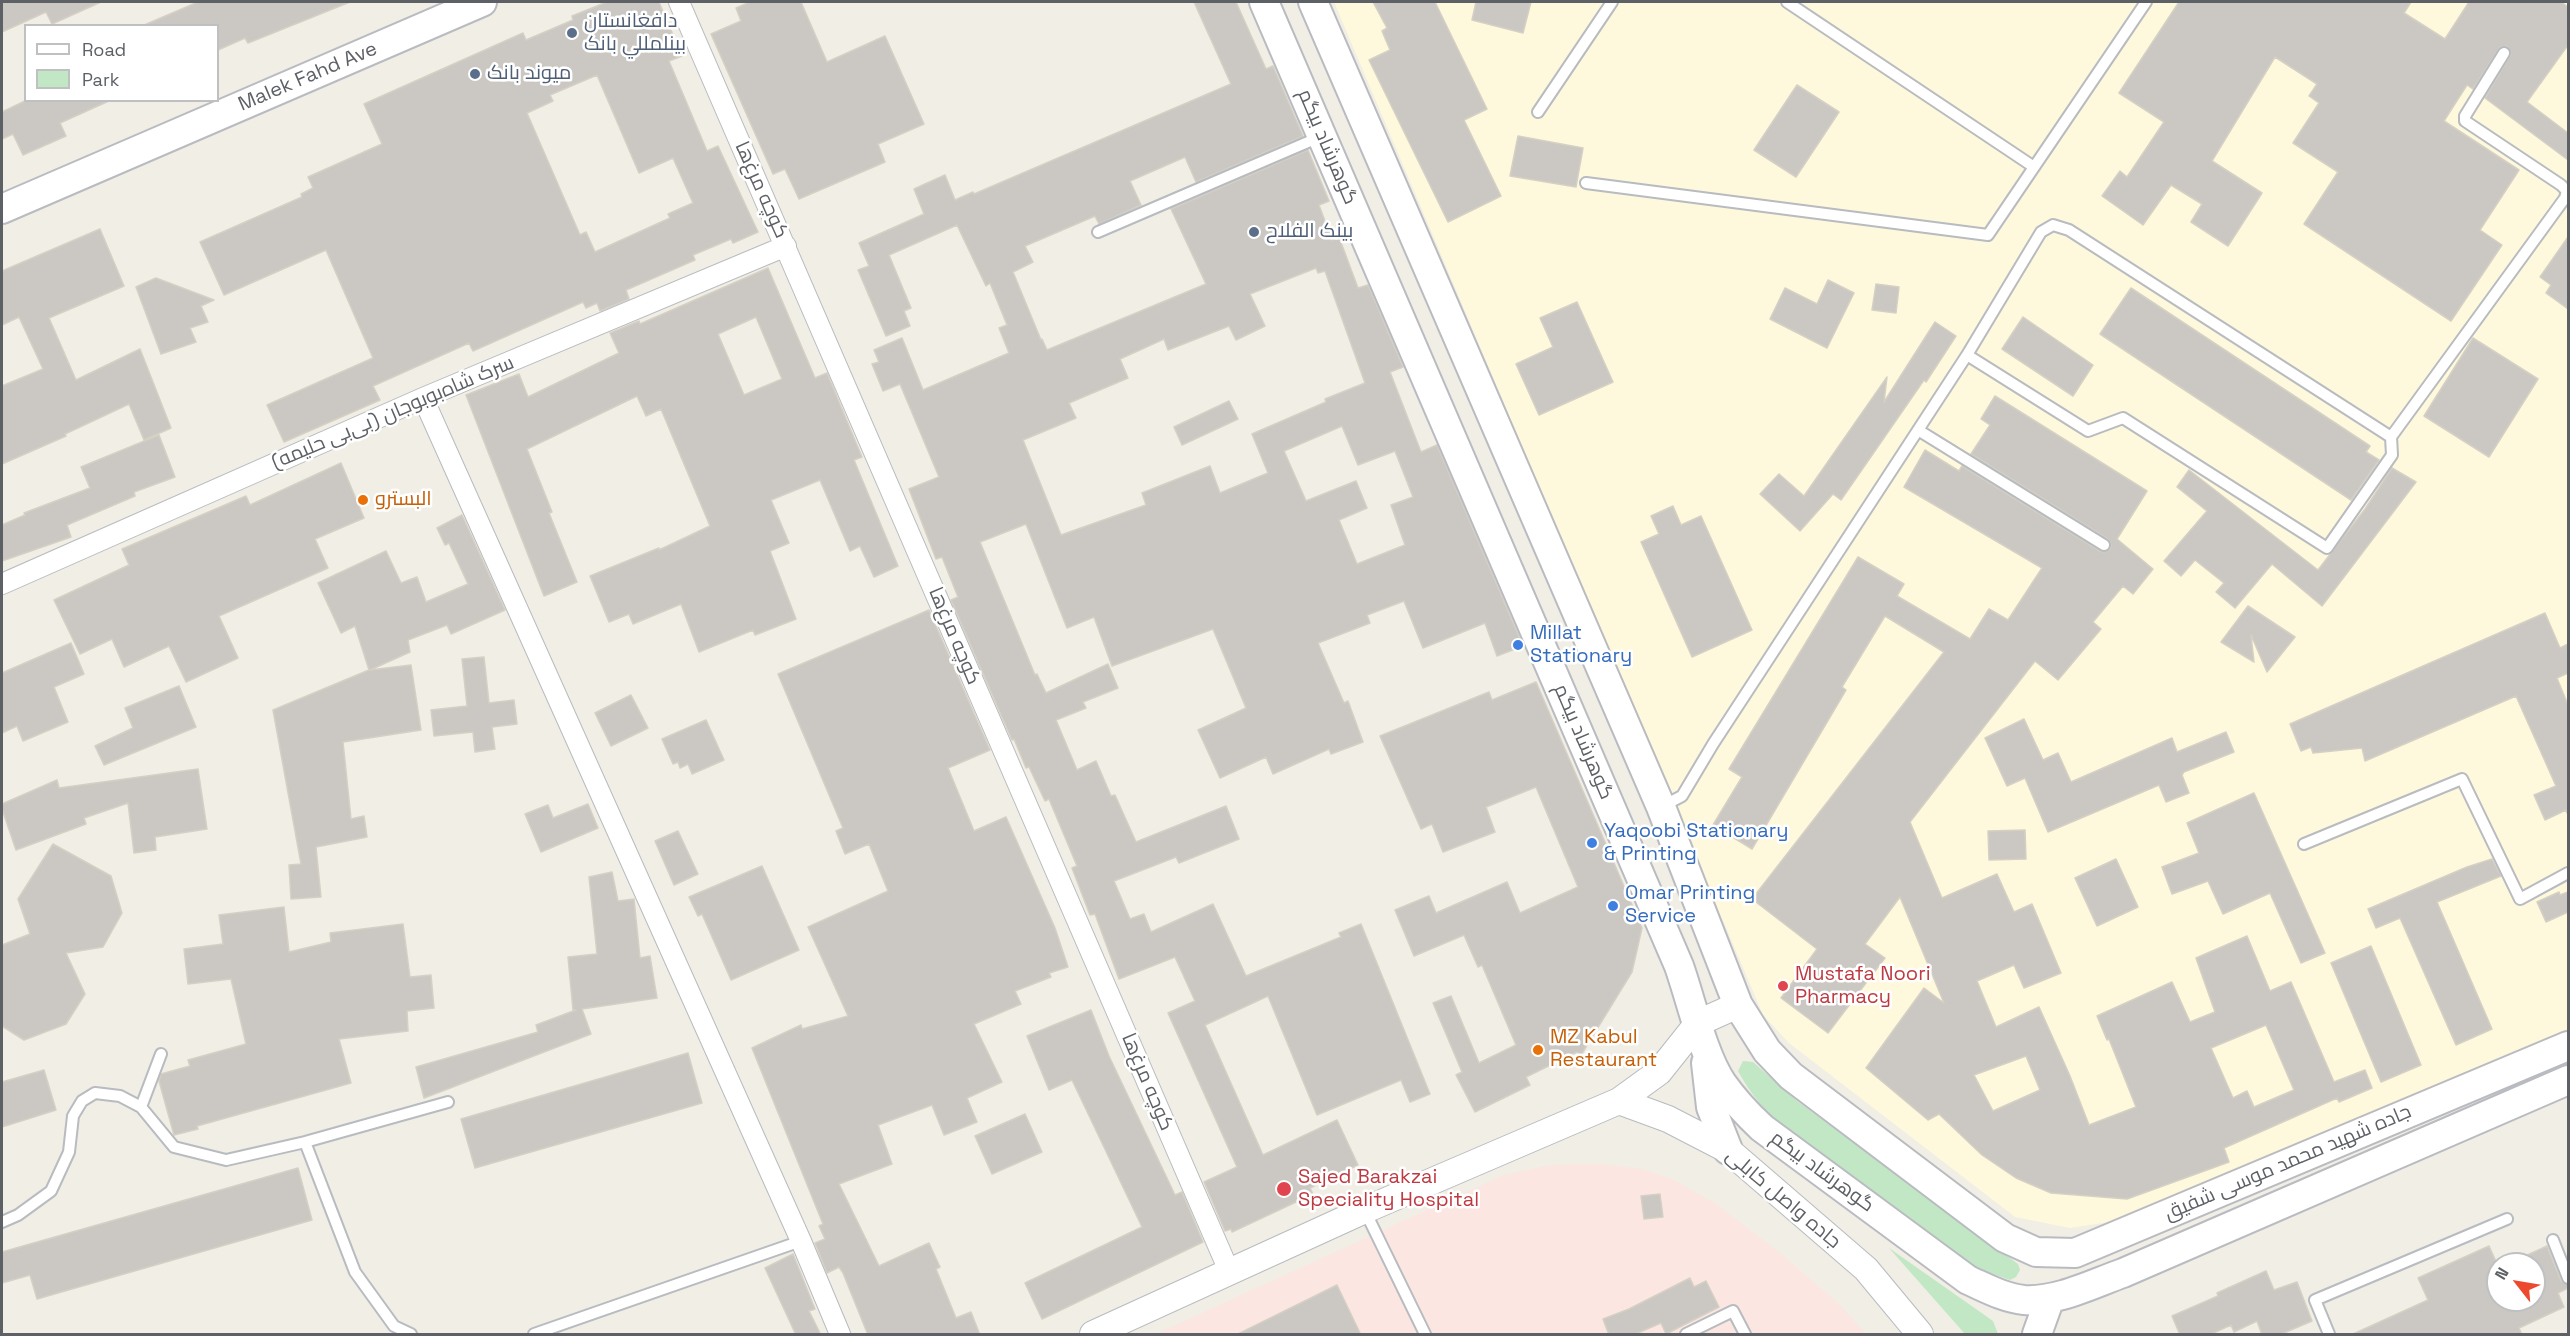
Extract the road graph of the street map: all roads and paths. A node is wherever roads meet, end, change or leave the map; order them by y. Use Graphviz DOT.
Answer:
graph roads {
  1 [pos="482,2"];
  2 [pos="679,2"];
  3 [pos="1264,2"];
  4 [pos="1313,2"];
  5 [pos="1612,2"];
  6 [pos="1786,2"];
  7 [pos="2146,2"];
  8 [pos="2504,53"];
  9 [pos="1538,112"];
  10 [pos="1322,136"];
  11 [pos="2034,166"];
  12 [pos="1586,183"];
  13 [pos="2,209"];
  14 [pos="1098,232"];
  15 [pos="786,246"];
  16 [pos="1967,355"];
  17 [pos="423,398"];
  18 [pos="1918,430"];
  19 [pos="2391,437"];
  20 [pos="2104,546"];
  21 [pos="2,584"];
  22 [pos="1661,807"];
  23 [pos="2304,843"];
  24 [pos="2568,873"];
  25 [pos="1738,1005"];
  26 [pos="1702,1035"];
  27 [pos="2568,1046"];
  28 [pos="161,1054"];
  29 [pos="2568,1080"];
  30 [pos="1619,1101"];
  31 [pos="448,1102"];
  32 [pos="141,1107"];
  33 [pos="305,1142"];
  34 [pos="1728,1150"];
  35 [pos="1365,1210"];
  36 [pos="2506,1219"];
  37 [pos="2,1222"];
  38 [pos="2553,1240"];
  39 [pos="801,1241"];
  40 [pos="1229,1271"];
  41 [pos="2568,1278"];
  42 [pos="2050,1298"];
  43 [pos="2040,1333"];
  44 [pos="411,1335"];
  45 [pos="534,1335"];
  46 [pos="840,1335"];
  47 [pos="1094,1335"];
  48 [pos="1425,1335"];
  49 [pos="1686,1335"];
  50 [pos="1744,1335"];
  51 [pos="1920,1335"];
  52 [pos="2329,1335"];
  1 -- 13 [label="main road, Malek Fahd Ave"];
  2 -- 15 [label="street, کوچه مرغ‌ها"];
  3 -- 10 [label="main road, گوهرشاد بیگم"];
  4 -- 22 [label="main road"];
  5 -- 9 [label="lane"];
  6 -- 11 [label="lane"];
  7 -- 11 [label="lane"];
  8 -- 19 [label="lane"];
  10 -- 14 [label="lane"];
  10 -- 26 [label="main road, گوهرشاد بیگم"];
  11 -- 12 [label="lane"];
  15 -- 17 [label="street, سرک شاه‌بوبوجان (بی‌بی حلیمه)"];
  15 -- 40 [label="street, کوچه مرغ‌ها"];
  16 -- 18 [label="lane"];
  16 -- 19 [label="lane"];
  16 -- 19 [label="lane"];
  17 -- 21 [label="street, سرک شاه‌بوبوجان (بی‌بی حلیمه)"];
  17 -- 39 [label="street"];
  18 -- 20 [label="lane"];
  18 -- 22 [label="lane"];
  22 -- 25 [label="main road"];
  23 -- 24 [label="lane"];
  25 -- 26 [label="street"];
  25 -- 27 [label="main road, جاده شهید محمد موسی شفیق"];
  26 -- 30 [label="street"];
  26 -- 34 [label="main road"];
  26 -- 42 [label="main road, گوهرشاد بیگم"];
  28 -- 32 [label="lane"];
  29 -- 42 [label="main road, جاده شهید محمد موسی شفیق"];
  30 -- 34 [label="street, جاده واصل کابلی"];
  30 -- 35 [label="street"];
  31 -- 33 [label="lane"];
  32 -- 33 [label="lane"];
  32 -- 37 [label="lane"];
  33 -- 44 [label="lane"];
  34 -- 51 [label="street, جاده واصل کابلی"];
  35 -- 40 [label="street"];
  35 -- 48 [label="lane"];
  36 -- 52 [label="lane"];
  38 -- 41 [label="lane"];
  39 -- 45 [label="lane"];
  39 -- 46 [label="street"];
  40 -- 47 [label="street"];
  42 -- 43 [label="main road"];
  49 -- 50 [label="lane"];
}
